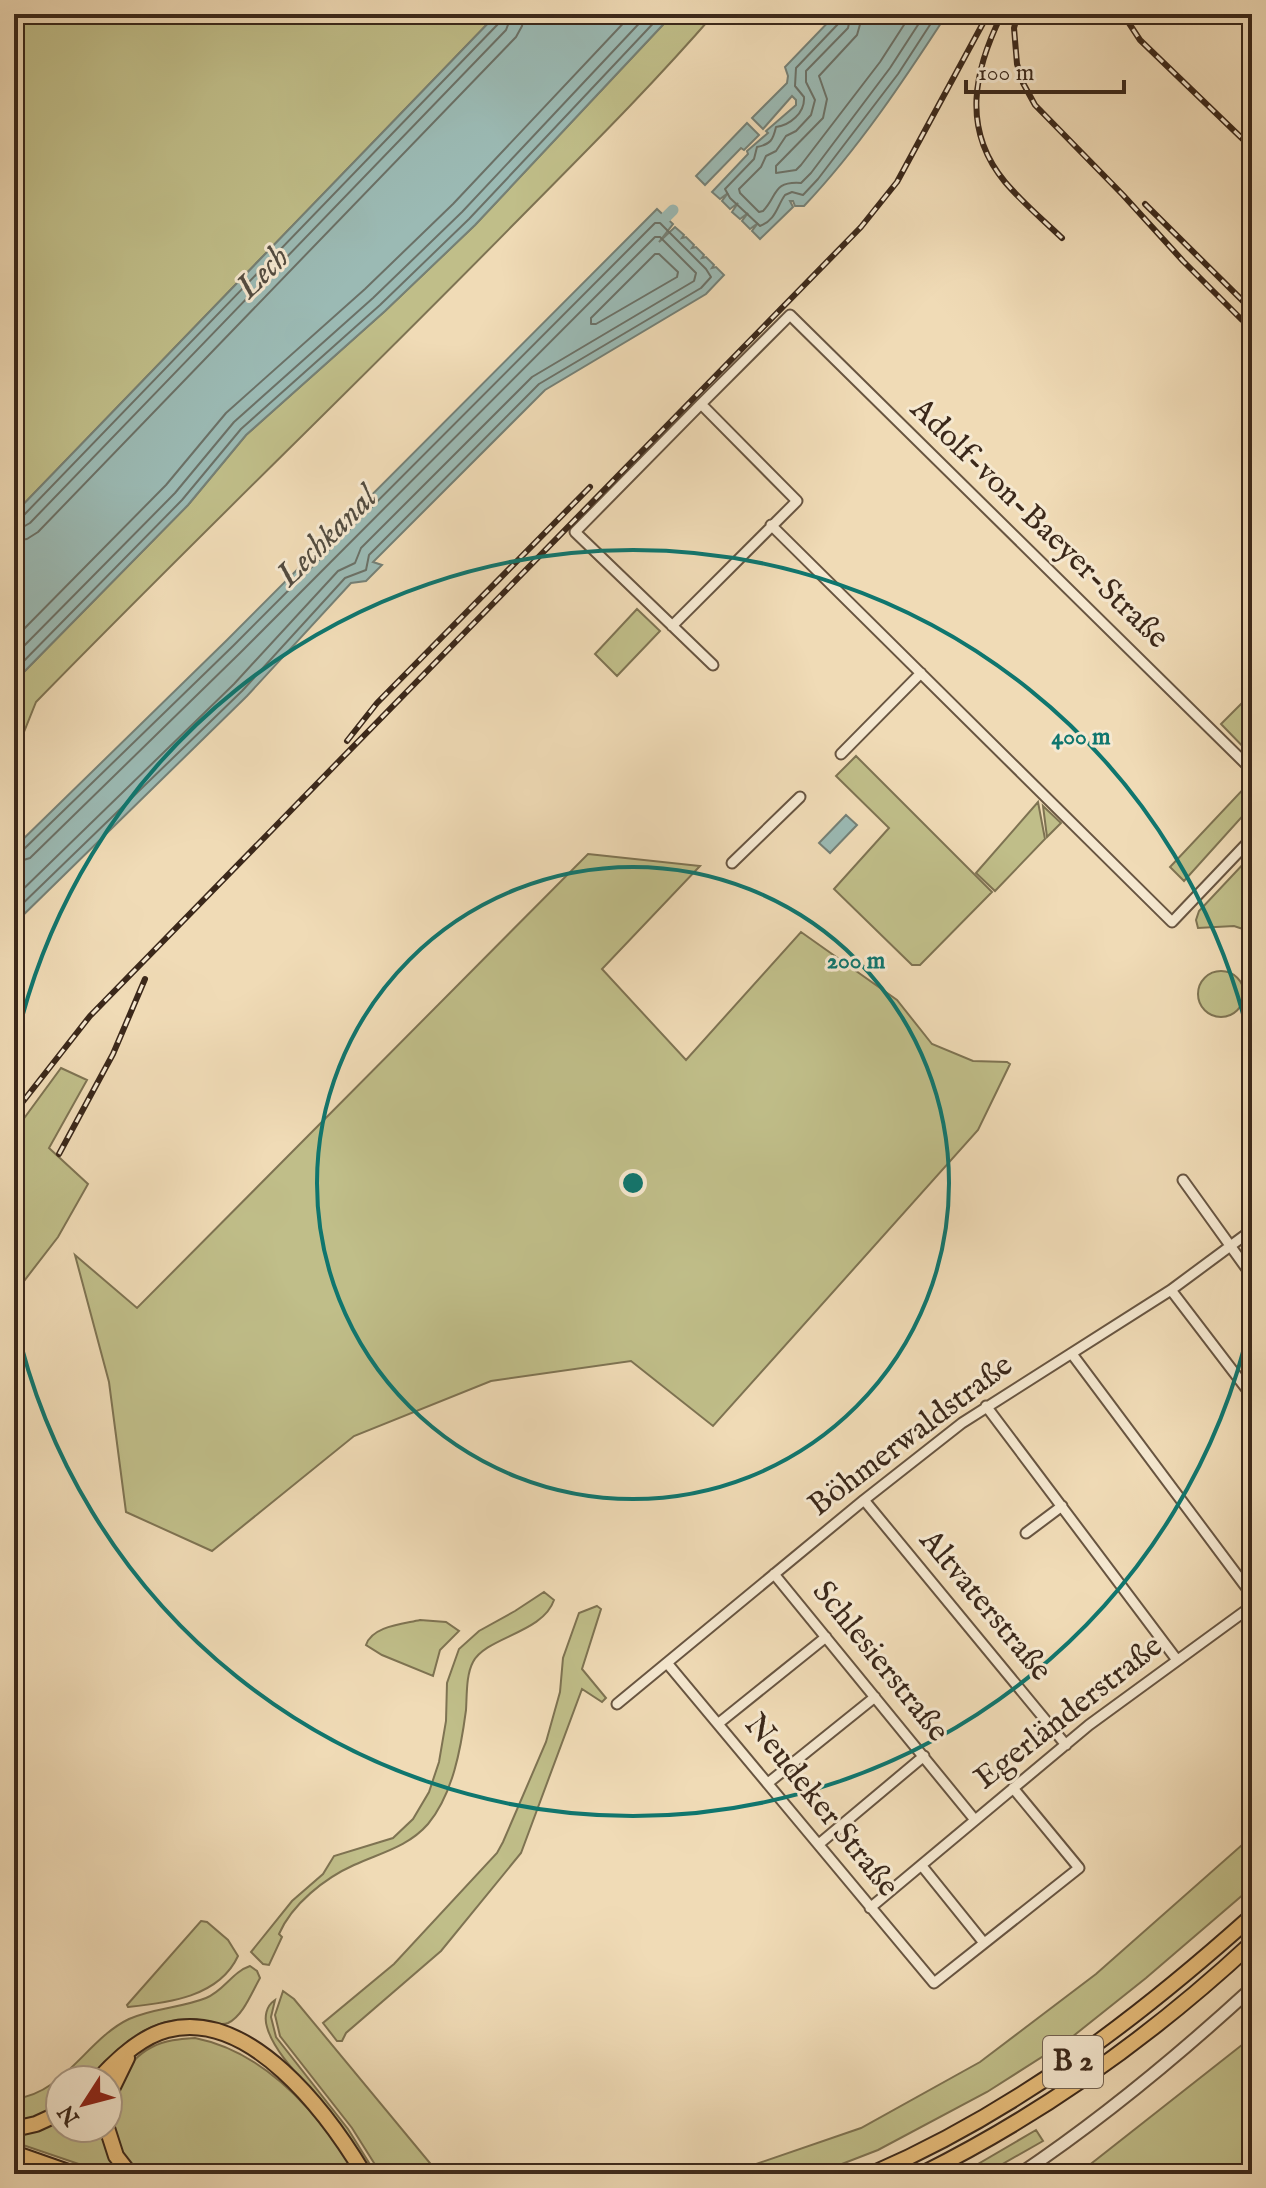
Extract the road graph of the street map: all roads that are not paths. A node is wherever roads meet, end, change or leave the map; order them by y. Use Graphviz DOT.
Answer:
graph roads {
  1 [pos="701,404"];
  2 [pos="771,525"];
  3 [pos="672,626"];
  4 [pos="713,665"];
  5 [pos="921,673"];
  6 [pos="841,754"];
  7 [pos="1252,770"];
  8 [pos="800,797"];
  9 [pos="1252,838"];
  10 [pos="732,863"];
  11 [pos="1183,1180"];
  12 [pos="1252,1230"];
  13 [pos="1230,1247"];
  14 [pos="1252,1276"];
  15 [pos="1171,1290"];
  16 [pos="1072,1354"];
  17 [pos="1252,1396"];
  18 [pos="986,1406"];
  19 [pos="864,1500"];
  20 [pos="1062,1506"];
  21 [pos="1026,1533"];
  22 [pos="774,1574"];
  23 [pos="1252,1595"];
  24 [pos="1252,1606"];
  25 [pos="826,1637"];
  26 [pos="1177,1660"];
  27 [pos="667,1663"];
  28 [pos="875,1697"];
  29 [pos="617,1704"];
  30 [pos="719,1723"];
  31 [pos="1066,1745"];
  32 [pos="924,1756"];
  33 [pos="768,1783"];
  34 [pos="1013,1788"];
  35 [pos="975,1820"];
  36 [pos="819,1844"];
  37 [pos="922,1866"];
  38 [pos="870,1908"];
  39 [pos="1252,1916"];
  40 [pos="984,1943"];
  41 [pos="1252,1943"];
  42 [pos="1252,1988"];
  43 [pos="133,2049"];
  44 [pos="112,2064"];
  45 [pos="123,2064"];
  46 [pos="44,2120"];
  47 [pos="14,2129"];
  48 [pos="112,2144"];
  49 [pos="14,2153"];
  50 [pos="74,2174"];
  51 [pos="130,2174"];
  52 [pos="364,2174"];
  53 [pos="872,2174"];
  54 [pos="922,2174"];
  55 [pos="1020,2174"];
  1 -- 2 [label="street"];
  1 -- 3 [label="street"];
  1 -- 7 [label="street, Adolf-von-Baeyer-Straße"];
  2 -- 3 [label="street"];
  2 -- 5 [label="street"];
  3 -- 4 [label="street"];
  5 -- 6 [label="street"];
  5 -- 9 [label="street"];
  8 -- 10 [label="street"];
  11 -- 13 [label="street"];
  12 -- 13 [label="street, Böhmerwaldstraße"];
  13 -- 14 [label="street"];
  13 -- 15 [label="street, Böhmerwaldstraße"];
  15 -- 16 [label="street, Böhmerwaldstraße"];
  15 -- 17 [label="street"];
  16 -- 18 [label="street, Böhmerwaldstraße"];
  16 -- 23 [label="street"];
  18 -- 19 [label="street, Böhmerwaldstraße"];
  18 -- 20 [label="street"];
  19 -- 22 [label="street, Böhmerwaldstraße"];
  19 -- 31 [label="street, Altvaterstraße"];
  20 -- 21 [label="street"];
  20 -- 26 [label="street"];
  22 -- 25 [label="street, Schlesierstraße"];
  22 -- 27 [label="street, Böhmerwaldstraße"];
  24 -- 26 [label="street, Egerländerstraße"];
  25 -- 28 [label="street, Schlesierstraße"];
  25 -- 30 [label="street"];
  26 -- 31 [label="street, Egerländerstraße"];
  27 -- 29 [label="street, Böhmerwaldstraße"];
  27 -- 30 [label="street, Neudeker Straße"];
  28 -- 32 [label="street, Schlesierstraße"];
  28 -- 33 [label="street"];
  30 -- 33 [label="street, Neudeker Straße"];
  31 -- 34 [label="street, Egerländerstraße"];
  32 -- 35 [label="street, Schlesierstraße"];
  32 -- 36 [label="street"];
  33 -- 36 [label="street, Neudeker Straße"];
  34 -- 35 [label="street, Egerländerstraße"];
  34 -- 40 [label="street"];
  35 -- 37 [label="street, Egerländerstraße"];
  36 -- 38 [label="street, Neudeker Straße"];
  37 -- 38 [label="street, Egerländerstraße"];
  37 -- 40 [label="street"];
  38 -- 40 [label="street, Neudeker Straße"];
  39 -- 53 [label="highway, B 2"];
  41 -- 54 [label="highway, B 2"];
  42 -- 55 [label="street"];
  43 -- 44 [label="highway"];
  43 -- 45 [label="highway"];
  43 -- 52 [label="highway"];
  46 -- 47 [label="highway"];
  48 -- 51 [label="highway"];
  49 -- 50 [label="highway"];
}
